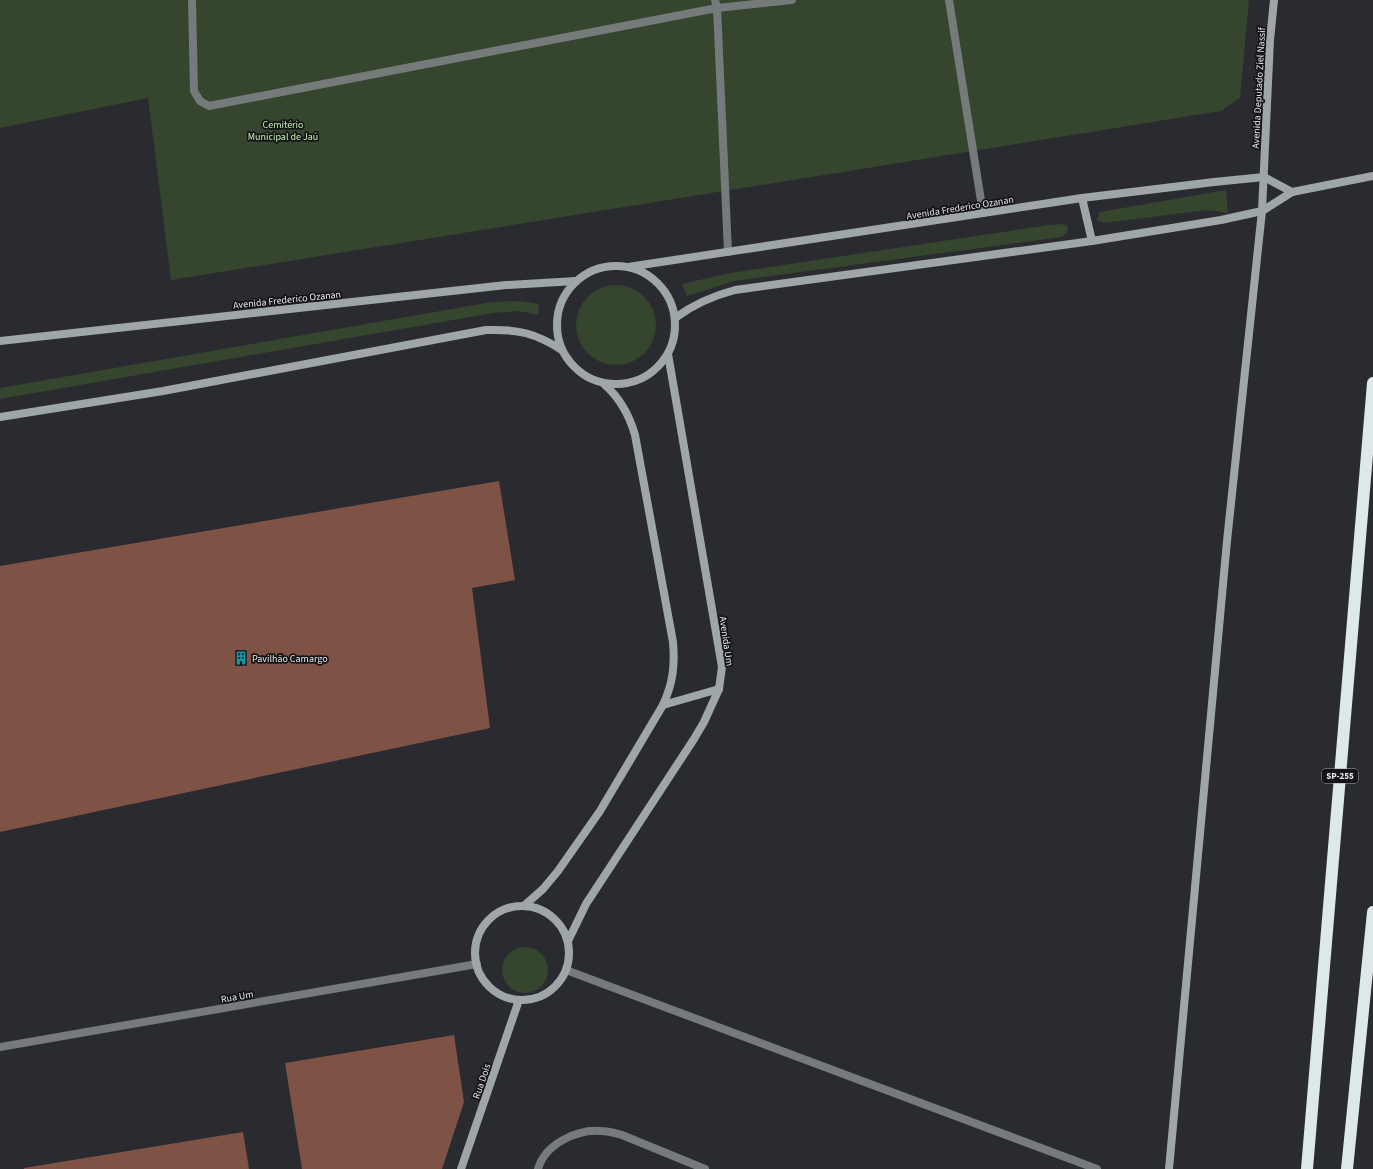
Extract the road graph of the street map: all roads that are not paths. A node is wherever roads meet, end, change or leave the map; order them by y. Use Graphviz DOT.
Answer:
graph roads {
  1 [pos="192,0"];
  2 [pos="792,0"];
  3 [pos="949,0"];
  4 [pos="1274,0"];
  5 [pos="716,4"];
  6 [pos="1373,176"];
  7 [pos="1264,177"];
  8 [pos="1292,192"];
  9 [pos="1082,198"];
  10 [pos="1262,211"];
  11 [pos="983,213"];
  12 [pos="1092,241"];
  13 [pos="728,252"];
  14 [pos="628,267"];
  15 [pos="576,281"];
  16 [pos="675,318"];
  17 [pos="0,341"];
  18 [pos="562,350"];
  19 [pos="668,354"];
  20 [pos="1373,383"];
  21 [pos="604,384"];
  22 [pos="0,417"];
  23 [pos="719,689"];
  24 [pos="663,705"];
  25 [pos="525,905"];
  26 [pos="1373,912"];
  27 [pos="568,941"];
  28 [pos="477,964"];
  29 [pos="566,970"];
  30 [pos="520,1000"];
  31 [pos="0,1048"];
  32 [pos="461,1169"];
  33 [pos="538,1169"];
  34 [pos="706,1169"];
  35 [pos="1097,1169"];
  36 [pos="1169,1169"];
  37 [pos="1307,1169"];
  38 [pos="1347,1169"];
  1 -- 5 [label="street"];
  2 -- 5 [label="street"];
  3 -- 11 [label="street"];
  4 -- 7 [label="main road, Avenida Deputado Ziel Nassif"];
  5 -- 13 [label="street"];
  6 -- 8 [label="main road"];
  7 -- 8 [label="main road"];
  7 -- 9 [label="main road, Avenida Frederico Ozanan"];
  7 -- 10 [label="main road, Avenida Deputado Ziel Nassif"];
  8 -- 10 [label="main road"];
  9 -- 11 [label="main road, Avenida Frederico Ozanan"];
  9 -- 12 [label="main road"];
  10 -- 12 [label="main road"];
  10 -- 36 [label="main road, Avenida Deputado Ziel Nassif"];
  11 -- 13 [label="main road, Avenida Frederico Ozanan"];
  12 -- 16 [label="main road"];
  13 -- 14 [label="main road, Avenida Frederico Ozanan"];
  14 -- 15 [label="main road"];
  14 -- 16 [label="main road"];
  15 -- 17 [label="main road, Avenida Frederico Ozanan"];
  15 -- 18 [label="main road"];
  16 -- 19 [label="main road"];
  18 -- 21 [label="main road"];
  18 -- 22 [label="main road"];
  19 -- 21 [label="main road"];
  19 -- 23 [label="main road, Avenida Um"];
  20 -- 37 [label="highway, SP-255"];
  21 -- 24 [label="main road"];
  23 -- 24 [label="main road"];
  23 -- 27 [label="main road, Avenida Um"];
  24 -- 25 [label="main road"];
  25 -- 27 [label="main road"];
  25 -- 28 [label="main road"];
  26 -- 38 [label="highway"];
  27 -- 29 [label="main road"];
  28 -- 30 [label="main road"];
  28 -- 31 [label="street, Rua Um"];
  29 -- 30 [label="main road"];
  29 -- 35 [label="street"];
  30 -- 32 [label="main road, Rua Dois"];
  33 -- 34 [label="street"];
}
